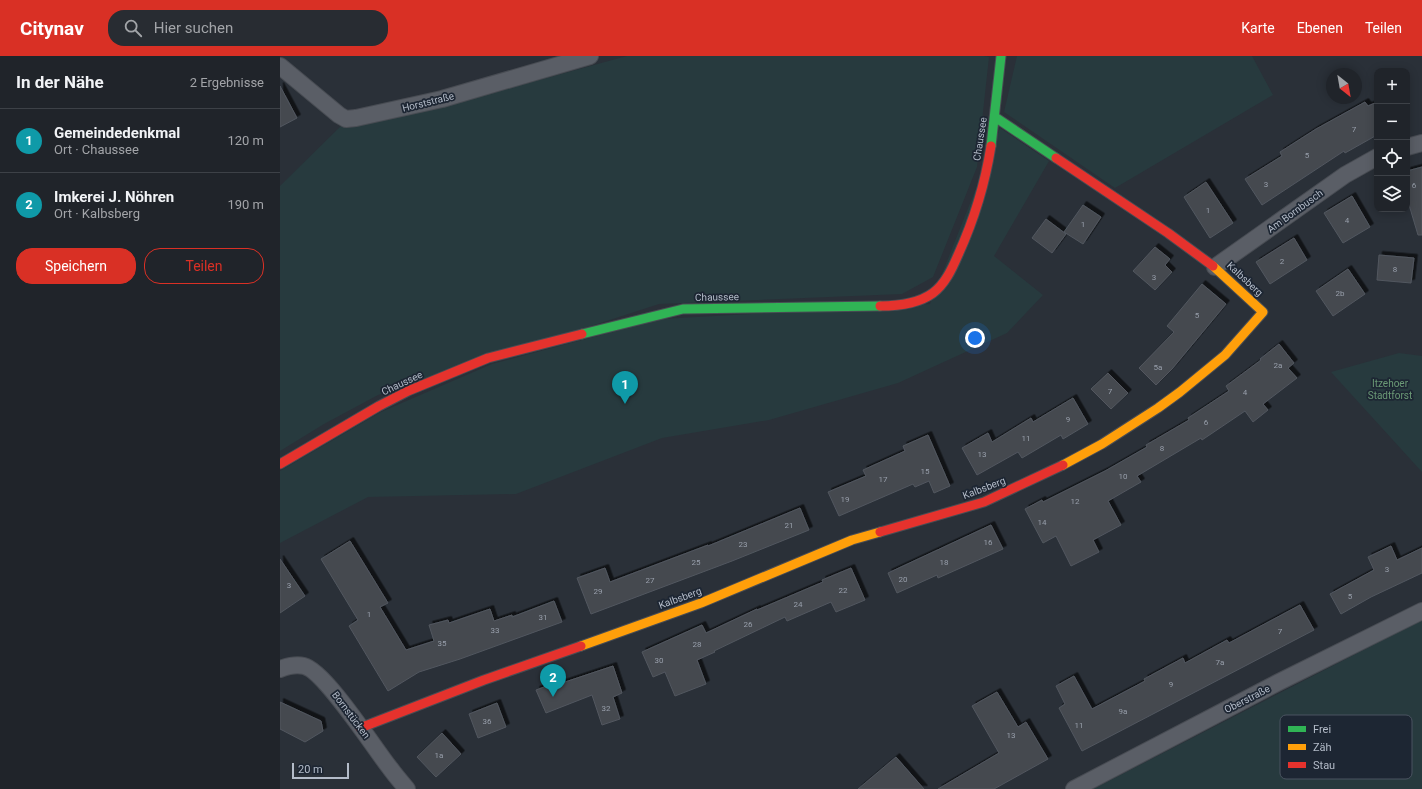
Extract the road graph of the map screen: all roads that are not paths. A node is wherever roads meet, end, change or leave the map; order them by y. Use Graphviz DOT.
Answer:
graph roads {
  1 [pos="590,56"];
  2 [pos="1001,56"];
  3 [pos="280,66"];
  4 [pos="995,117"];
  5 [pos="1422,144"];
  6 [pos="1410,146"];
  7 [pos="1374,159"];
  8 [pos="1215,267"];
  9 [pos="280,464"];
  10 [pos="1422,611"];
  11 [pos="280,669"];
  12 [pos="360,728"];
  13 [pos="407,789"];
  14 [pos="1074,789"];
  1 -- 3 [label="street, Horststraße"];
  2 -- 4 [label="street, Chaussee"];
  4 -- 8 [label="street, Kalbsberg"];
  4 -- 9 [label="street, Chaussee"];
  5 -- 6 [label="street"];
  7 -- 8 [label="street, Am Bornbusch"];
  8 -- 12 [label="street, Kalbsberg"];
  10 -- 14 [label="street, Oberstraße"];
  11 -- 12 [label="street, Bornstücken"];
  12 -- 13 [label="street, Bornstücken"];
}
